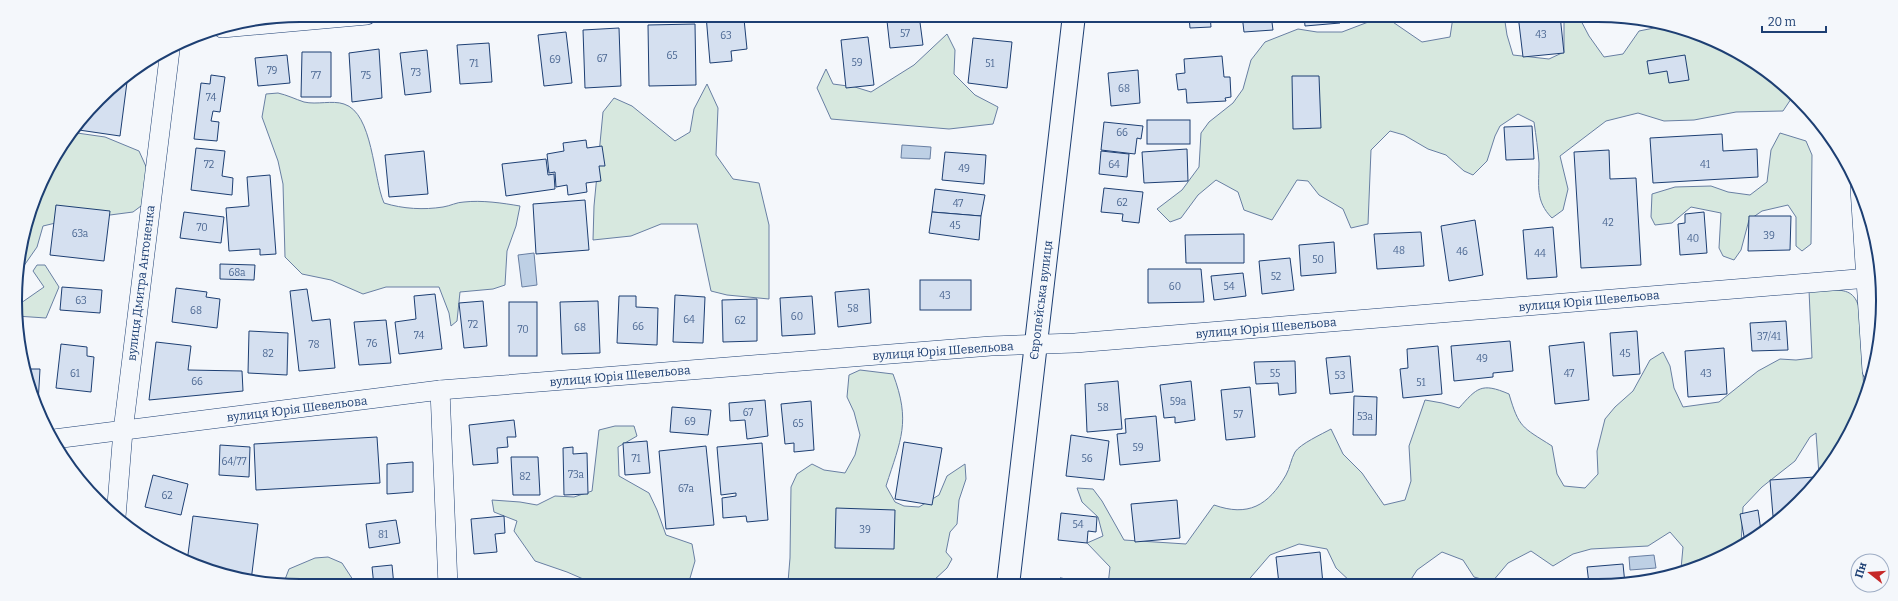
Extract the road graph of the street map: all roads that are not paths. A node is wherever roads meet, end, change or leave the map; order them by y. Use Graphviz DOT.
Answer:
graph roads {
  1 [pos="1073,22"];
  2 [pos="169,55"];
  3 [pos="1866,224"];
  4 [pos="1874,278"];
  5 [pos="1036,344"];
  6 [pos="1873,346"];
  7 [pos="440,390"];
  8 [pos="123,431"];
  9 [pos="58,439"];
  10 [pos="117,510"];
  11 [pos="448,579"];
  12 [pos="1009,579"];
  1 -- 5 [label="main road, Європейська вулиця"];
  2 -- 8 [label="street, вулиця Дмитра Антоненка"];
  3 -- 4 [label="street"];
  4 -- 5 [label="street, вулиця Юрія Шевельова"];
  4 -- 6 [label="street"];
  5 -- 7 [label="street, вулиця Юрія Шевельова"];
  5 -- 12 [label="main road, Європейська вулиця"];
  7 -- 8 [label="street, вулиця Юрія Шевельова"];
  7 -- 11 [label="street"];
  8 -- 9 [label="street, вулиця Юрія Шевельова"];
  8 -- 10 [label="street, вулиця Дмитра Антоненка"];
}
